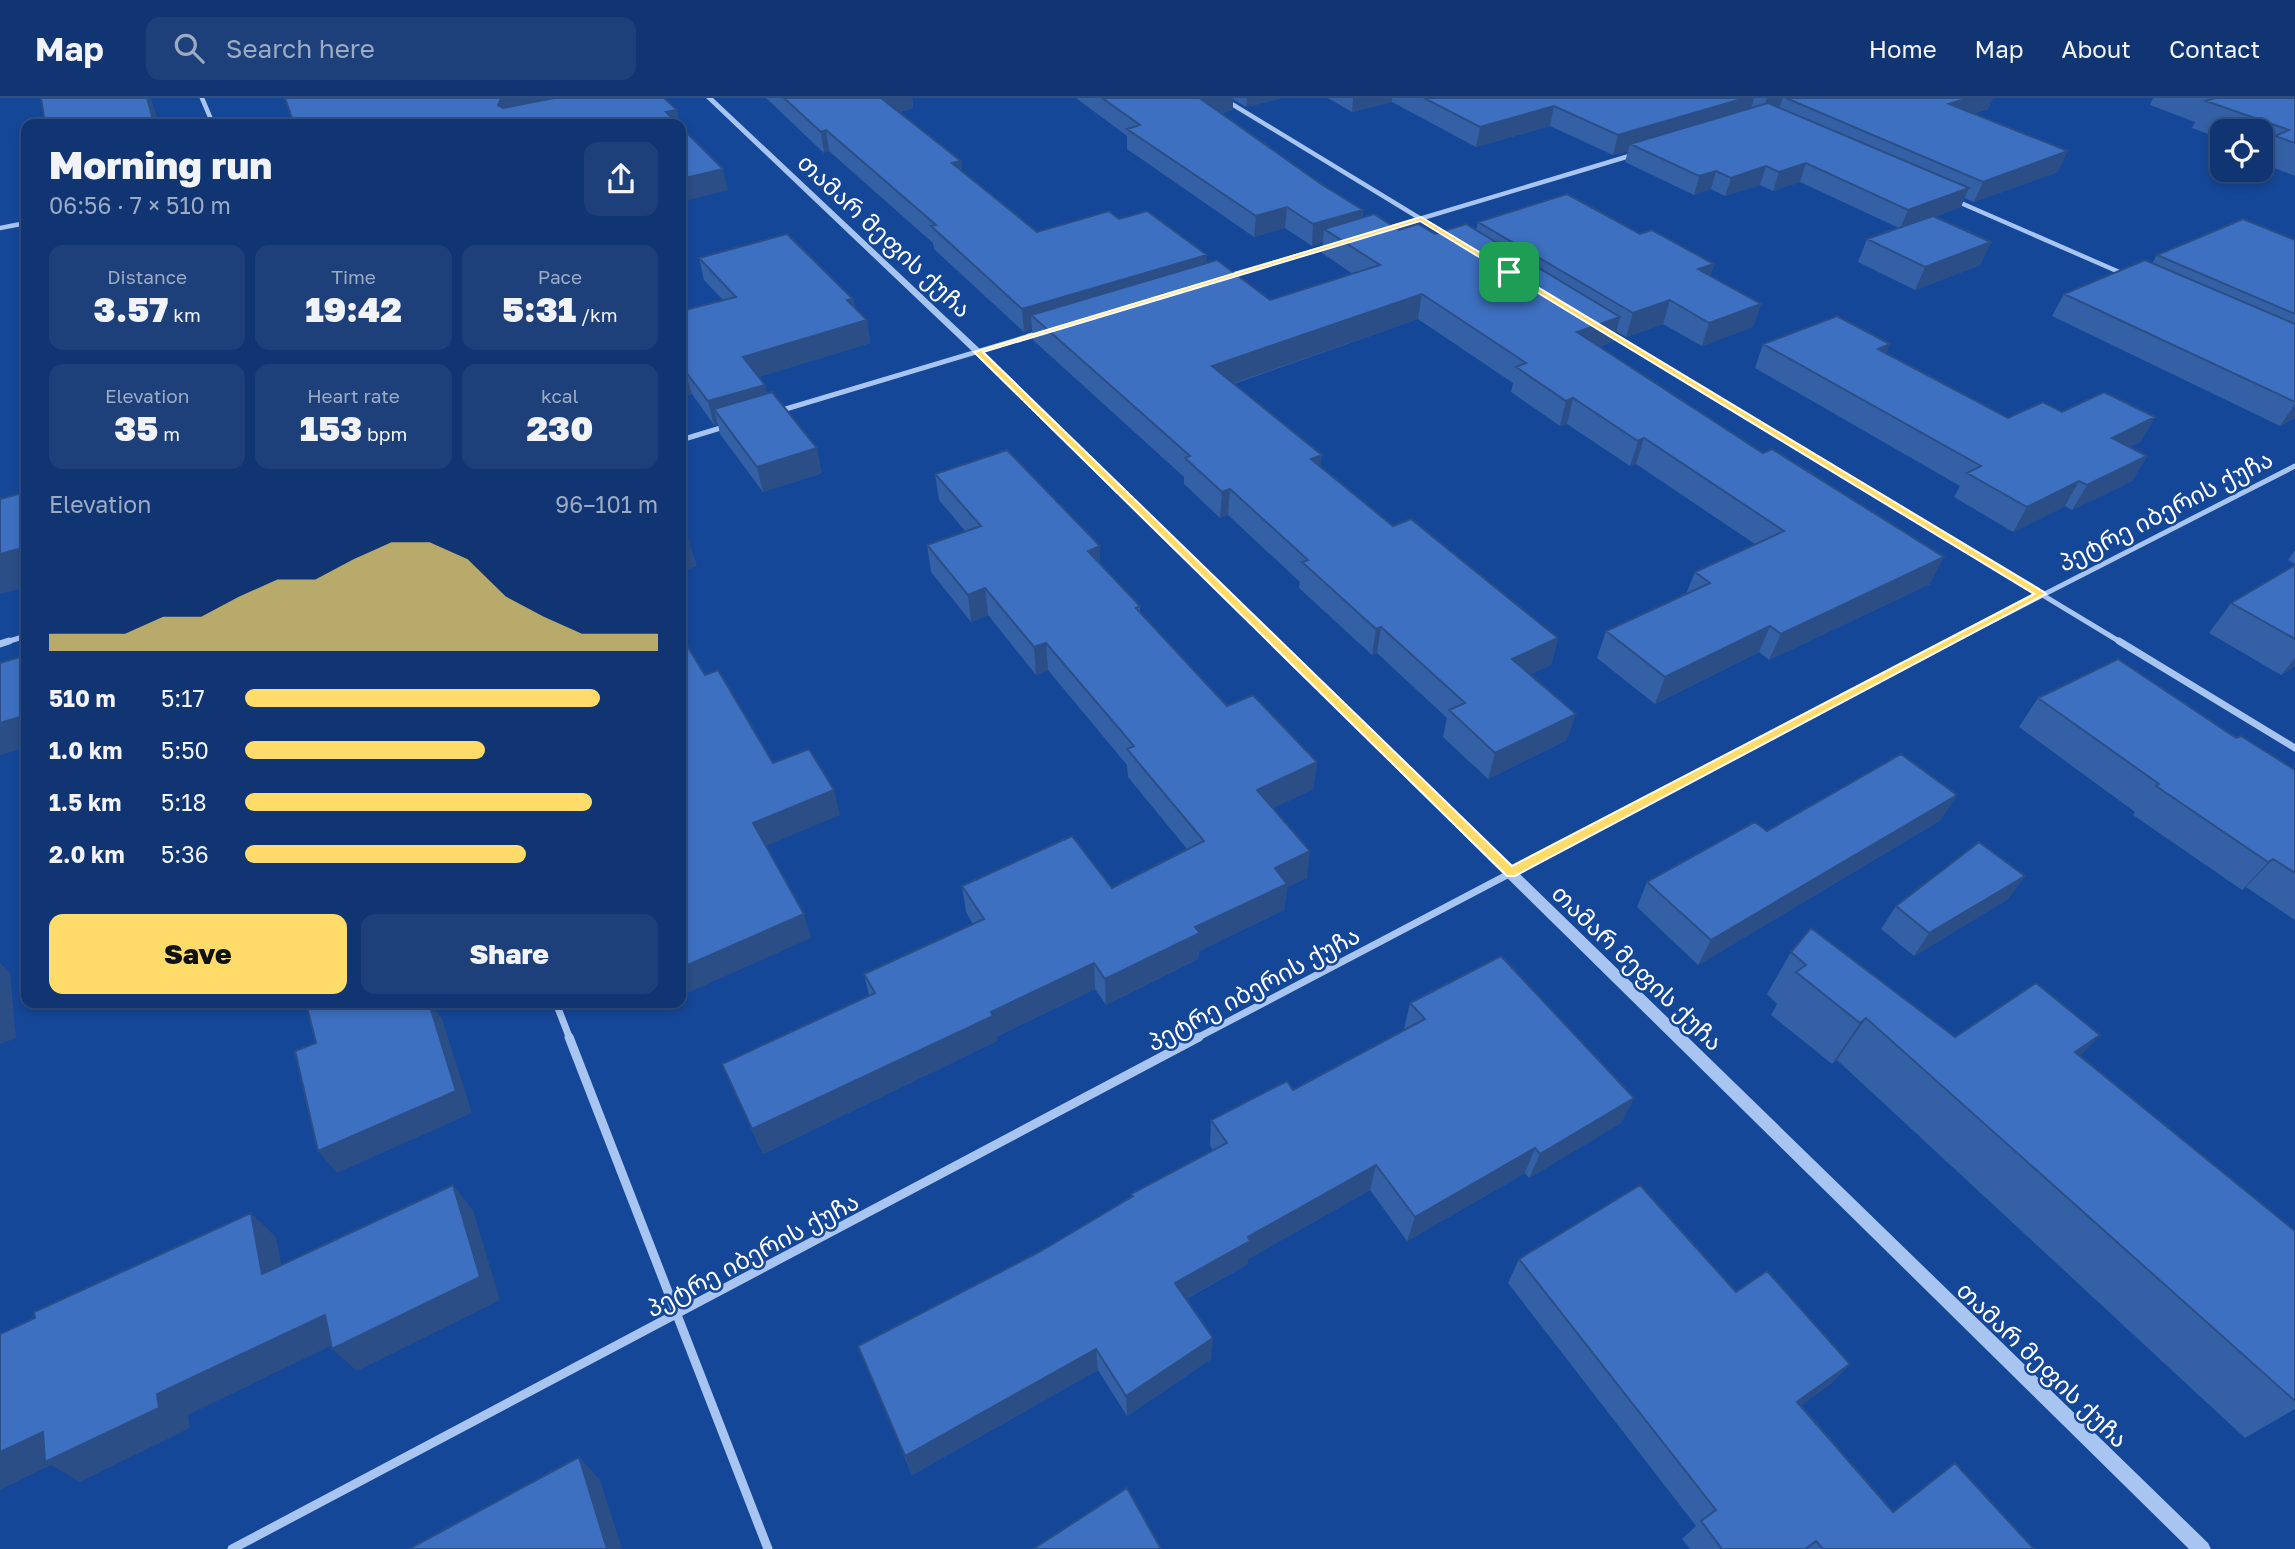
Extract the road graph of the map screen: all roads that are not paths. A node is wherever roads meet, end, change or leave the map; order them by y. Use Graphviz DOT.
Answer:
graph roads {
  1 [pos="202,98"];
  2 [pos="709,98"];
  3 [pos="1222,98"];
  4 [pos="211,119"];
  5 [pos="1644,152"];
  6 [pos="1952,199"];
  7 [pos="1421,219"];
  8 [pos="21,224"];
  9 [pos="0,228"];
  10 [pos="1382,230"];
  11 [pos="1456,240"];
  12 [pos="1342,242"];
  13 [pos="2130,276"];
  14 [pos="1225,277"];
  15 [pos="1600,327"];
  16 [pos="1043,332"];
  17 [pos="978,352"];
  18 [pos="771,413"];
  19 [pos="732,425"];
  20 [pos="686,439"];
  21 [pos="2295,466"];
  22 [pos="2041,594"];
  23 [pos="21,638"];
  24 [pos="0,644"];
  25 [pos="2295,748"];
  26 [pos="1511,872"];
  27 [pos="558,1008"];
  28 [pos="678,1316"];
  29 [pos="232,1549"];
  30 [pos="768,1549"];
  31 [pos="2202,1549"];
  1 -- 4 [label="street"];
  2 -- 17 [label="street, თამარ მეფის ქუჩა"];
  3 -- 7 [label="street"];
  5 -- 7 [label="street"];
  6 -- 13 [label="street"];
  7 -- 10 [label="street"];
  7 -- 11 [label="street"];
  8 -- 9 [label="street"];
  12 -- 14 [label="street"];
  15 -- 22 [label="street"];
  16 -- 17 [label="street"];
  17 -- 18 [label="street"];
  17 -- 26 [label="street, თამარ მეფის ქუჩა"];
  19 -- 20 [label="street"];
  21 -- 22 [label="street, პეტრე იბერის ქუჩა"];
  22 -- 25 [label="street"];
  22 -- 26 [label="street, პეტრე იბერის ქუჩა"];
  23 -- 24 [label="street"];
  26 -- 28 [label="street, პეტრე იბერის ქუჩა"];
  26 -- 31 [label="street, თამარ მეფის ქუჩა"];
  27 -- 28 [label="street"];
  28 -- 29 [label="street, პეტრე იბერის ქუჩა"];
  28 -- 30 [label="street"];
}
